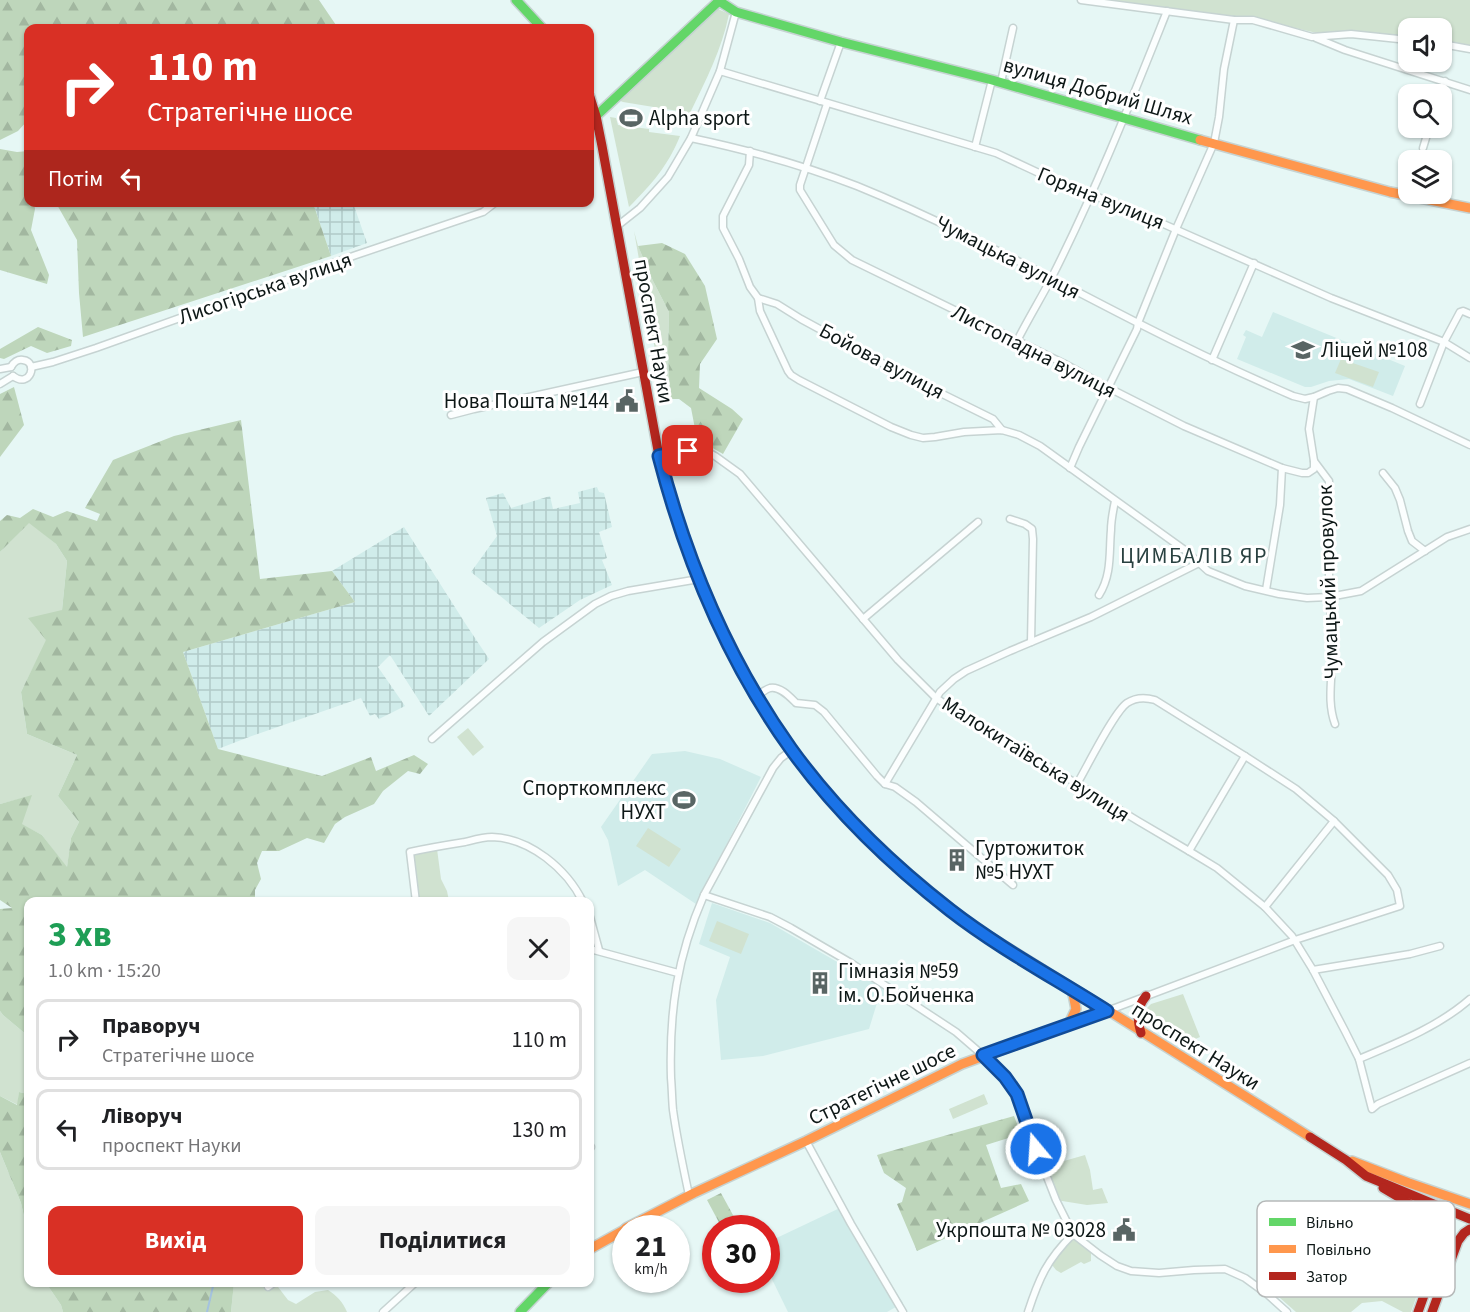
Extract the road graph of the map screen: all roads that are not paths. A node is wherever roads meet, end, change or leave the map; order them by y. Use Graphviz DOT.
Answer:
graph roads {
  1 [pos="516,0"];
  2 [pos="719,0"];
  3 [pos="1081,0"];
  4 [pos="1167,11"];
  5 [pos="736,12"];
  6 [pos="1234,20"];
  7 [pos="538,24"];
  8 [pos="1013,28"];
  9 [pos="1312,37"];
  10 [pos="1398,39"];
  11 [pos="841,42"];
  12 [pos="1452,46"];
  13 [pos="1470,49"];
  14 [pos="720,71"];
  15 [pos="997,81"];
  16 [pos="1444,81"];
  17 [pos="1443,84"];
  18 [pos="1470,90"];
  19 [pos="823,102"];
  20 [pos="594,117"];
  21 [pos="1124,119"];
  22 [pos="594,123"];
  23 [pos="691,138"];
  24 [pos="1426,138"];
  25 [pos="1214,143"];
  26 [pos="975,147"];
  27 [pos="1423,148"];
  28 [pos="750,151"];
  29 [pos="805,167"];
  30 [pos="1092,195"];
  31 [pos="490,207"];
  32 [pos="1470,208"];
  33 [pos="616,227"];
  34 [pos="1176,229"];
  35 [pos="1254,263"];
  36 [pos="1052,278"];
  37 [pos="758,298"];
  38 [pos="1470,314"];
  39 [pos="1138,323"];
  40 [pos="1017,341"];
  41 [pos="1444,342"];
  42 [pos="1470,358"];
  43 [pos="1212,360"];
  44 [pos="11,367"];
  45 [pos="31,367"];
  46 [pos="0,369"];
  47 [pos="643,372"];
  48 [pos="13,376"];
  49 [pos="0,384"];
  50 [pos="1108,388"];
  51 [pos="1314,397"];
  52 [pos="1420,404"];
  53 [pos="452,415"];
  54 [pos="1002,430"];
  55 [pos="1470,445"];
  56 [pos="659,456"];
  57 [pos="1314,461"];
  58 [pos="1070,468"];
  59 [pos="1282,468"];
  60 [pos="1383,473"];
  61 [pos="1115,501"];
  62 [pos="1010,519"];
  63 [pos="978,522"];
  64 [pos="1470,529"];
  65 [pos="1425,551"];
  66 [pos="1199,563"];
  67 [pos="699,579"];
  68 [pos="1266,590"];
  69 [pos="1099,595"];
  70 [pos="1329,597"];
  71 [pos="863,619"];
  72 [pos="1031,642"];
  73 [pos="756,696"];
  74 [pos="936,698"];
  75 [pos="1335,724"];
  76 [pos="432,739"];
  77 [pos="792,750"];
  78 [pos="1245,756"];
  79 [pos="885,784"];
  80 [pos="1077,784"];
  81 [pos="1334,821"];
  82 [pos="1189,850"];
  83 [pos="1012,885"];
  84 [pos="704,895"];
  85 [pos="415,897"];
  86 [pos="580,897"];
  87 [pos="1265,907"];
  88 [pos="594,932"];
  89 [pos="1295,940"];
  90 [pos="1440,946"];
  91 [pos="594,949"];
  92 [pos="599,950"];
  93 [pos="1313,970"];
  94 [pos="678,973"];
  95 [pos="1072,989"];
  96 [pos="1146,996"];
  97 [pos="1470,999"];
  98 [pos="1107,1011"];
  99 [pos="1068,1026"];
  100 [pos="1141,1033"];
  101 [pos="983,1055"];
  102 [pos="1359,1059"];
  103 [pos="1470,1063"];
  104 [pos="806,1141"];
  105 [pos="1346,1160"];
  106 [pos="1366,1176"];
  107 [pos="689,1196"];
  108 [pos="1403,1201"];
  109 [pos="1426,1201"];
  110 [pos="1470,1204"];
  111 [pos="1455,1213"];
  112 [pos="653,1215"];
  113 [pos="1470,1219"];
  114 [pos="1470,1229"];
  115 [pos="1073,1234"];
  116 [pos="612,1237"];
  117 [pos="594,1248"];
  118 [pos="1455,1249"];
  119 [pos="410,1287"];
  120 [pos="544,1287"];
  121 [pos="1257,1287"];
  122 [pos="1270,1297"];
  123 [pos="1423,1297"];
  124 [pos="1437,1297"];
  125 [pos="382,1312"];
  126 [pos="520,1312"];
  127 [pos="903,1312"];
  128 [pos="1028,1312"];
  129 [pos="1287,1312"];
  130 [pos="1418,1312"];
  131 [pos="1431,1312"];
  1 -- 7 [label="main road"];
  2 -- 5 [label="main road, вулиця Добрий Шлях"];
  2 -- 20 [label="main road"];
  3 -- 4 [label="street"];
  4 -- 6 [label="street"];
  4 -- 21 [label="street"];
  5 -- 11 [label="main road, вулиця Добрий Шлях"];
  5 -- 14 [label="street"];
  6 -- 9 [label="street"];
  6 -- 25 [label="street"];
  8 -- 15 [label="street"];
  9 -- 10 [label="street"];
  9 -- 16 [label="street"];
  11 -- 15 [label="main road, вулиця Добрий Шлях"];
  11 -- 19 [label="street, Листопадна вулиця"];
  12 -- 13 [label="street"];
  14 -- 19 [label="street, Горяна вулиця"];
  14 -- 23 [label="street"];
  15 -- 21 [label="main road, вулиця Добрий Шлях"];
  15 -- 26 [label="street"];
  16 -- 17 [label="street"];
  16 -- 18 [label="street"];
  19 -- 26 [label="street, Горяна вулиця"];
  19 -- 29 [label="street, Листопадна вулиця"];
  21 -- 25 [label="main road, вулиця Добрий Шлях"];
  21 -- 30 [label="street"];
  22 -- 33 [label="main road, проспект Науки"];
  23 -- 28 [label="street, Чумацька вулиця"];
  23 -- 33 [label="street"];
  24 -- 27 [label="street"];
  25 -- 32 [label="main road, вулиця Добрий Шлях"];
  25 -- 34 [label="street"];
  26 -- 30 [label="street, Горяна вулиця"];
  28 -- 29 [label="street, Чумацька вулиця"];
  28 -- 37 [label="street"];
  29 -- 36 [label="street, Чумацька вулиця"];
  29 -- 40 [label="street, Листопадна вулиця"];
  30 -- 34 [label="street, Горяна вулиця"];
  30 -- 36 [label="street"];
  31 -- 45 [label="street, Лисогірська вулиця"];
  33 -- 47 [label="main road, проспект Науки"];
  34 -- 35 [label="street, Горяна вулиця"];
  34 -- 39 [label="street"];
  35 -- 41 [label="street, Горяна вулиця"];
  35 -- 43 [label="street"];
  36 -- 39 [label="street, Чумацька вулиця"];
  36 -- 40 [label="street"];
  37 -- 54 [label="street, Бойова вулиця"];
  37 -- 54 [label="street"];
  38 -- 41 [label="street"];
  39 -- 43 [label="street, Чумацька вулиця"];
  39 -- 50 [label="street"];
  40 -- 50 [label="street, Листопадна вулиця"];
  41 -- 42 [label="street, Горяна вулиця"];
  41 -- 52 [label="street"];
  43 -- 51 [label="street, Чумацька вулиця"];
  44 -- 45 [label="street"];
  44 -- 46 [label="street"];
  44 -- 48 [label="street"];
  45 -- 48 [label="street"];
  47 -- 53 [label="street"];
  47 -- 56 [label="main road, проспект Науки"];
  48 -- 49 [label="street"];
  50 -- 58 [label="street"];
  50 -- 59 [label="street, Листопадна вулиця"];
  51 -- 55 [label="street"];
  51 -- 57 [label="street, Чумацький провулок"];
  54 -- 58 [label="street"];
  56 -- 67 [label="main road, проспект Науки"];
  56 -- 71 [label="street, Малокитаївська вулиця"];
  57 -- 59 [label="street, Листопадна вулиця"];
  57 -- 70 [label="street, Чумацький провулок"];
  58 -- 61 [label="street"];
  59 -- 68 [label="street"];
  60 -- 65 [label="street"];
  61 -- 66 [label="street"];
  61 -- 69 [label="street"];
  62 -- 72 [label="street"];
  63 -- 71 [label="street"];
  64 -- 65 [label="street"];
  65 -- 70 [label="street"];
  66 -- 68 [label="street"];
  66 -- 72 [label="street"];
  67 -- 73 [label="main road, проспект Науки"];
  67 -- 76 [label="street"];
  68 -- 70 [label="street"];
  70 -- 75 [label="street, Чумацький провулок"];
  71 -- 74 [label="street, Малокитаївська вулиця"];
  72 -- 74 [label="street"];
  73 -- 77 [label="main road, проспект Науки"];
  73 -- 79 [label="street"];
  74 -- 79 [label="street"];
  74 -- 80 [label="street, Малокитаївська вулиця"];
  77 -- 84 [label="street"];
  77 -- 95 [label="main road, проспект Науки"];
  78 -- 80 [label="street"];
  78 -- 81 [label="street"];
  78 -- 82 [label="street"];
  79 -- 83 [label="street"];
  80 -- 82 [label="street, Малокитаївська вулиця"];
  81 -- 87 [label="street"];
  81 -- 89 [label="street, Стратегічне шосе"];
  82 -- 87 [label="street, Малокитаївська вулиця"];
  84 -- 94 [label="street"];
  84 -- 101 [label="street"];
  85 -- 86 [label="street"];
  87 -- 89 [label="street, Малокитаївська вулиця"];
  88 -- 92 [label="street"];
  89 -- 93 [label="street, Малокитаївська вулиця"];
  89 -- 96 [label="street, Стратегічне шосе"];
  90 -- 93 [label="street"];
  91 -- 92 [label="street"];
  92 -- 94 [label="street"];
  93 -- 102 [label="street, Малокитаївська вулиця"];
  94 -- 107 [label="street"];
  95 -- 98 [label="main road, проспект Науки"];
  95 -- 99 [label="main road"];
  96 -- 98 [label="street, Стратегічне шосе"];
  96 -- 100 [label="main road"];
  97 -- 102 [label="street"];
  98 -- 99 [label="main road, Стратегічне шосе"];
  98 -- 100 [label="main road, проспект Науки"];
  99 -- 101 [label="main road, Стратегічне шосе"];
  100 -- 105 [label="main road, проспект Науки"];
  101 -- 104 [label="main road, Стратегічне шосе"];
  101 -- 115 [label="street"];
  102 -- 103 [label="street, Малокитаївська вулиця"];
  104 -- 107 [label="main road, Стратегічне шосе"];
  104 -- 127 [label="street"];
  105 -- 106 [label="main road, проспект Науки"];
  105 -- 110 [label="main road, проспект Науки"];
  106 -- 108 [label="main road"];
  106 -- 109 [label="main road, проспект Науки"];
  107 -- 112 [label="main road, Стратегічне шосе"];
  111 -- 113 [label="main road, проспект Науки"];
  114 -- 118 [label="main road"];
  115 -- 121 [label="street"];
  115 -- 128 [label="street"];
  116 -- 117 [label="main road, Стратегічне шосе"];
  119 -- 125 [label="street"];
  120 -- 126 [label="main road"];
  122 -- 129 [label="street"];
  123 -- 130 [label="main road"];
  124 -- 131 [label="main road"];
}
